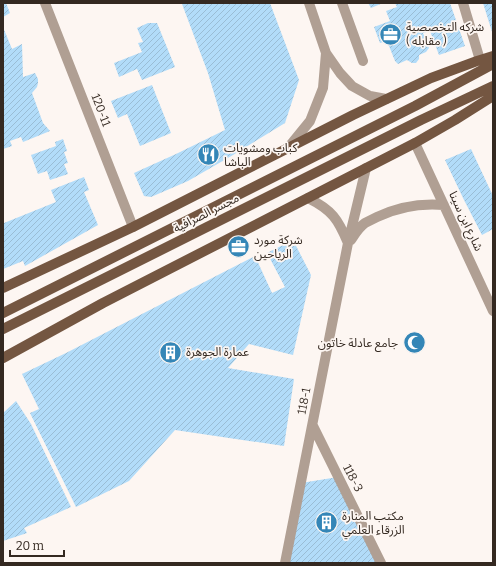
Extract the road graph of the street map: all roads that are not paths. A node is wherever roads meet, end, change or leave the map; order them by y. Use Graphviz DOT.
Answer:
graph roads {
  1 [pos="45,3"];
  2 [pos="309,3"];
  3 [pos="342,3"];
  4 [pos="463,3"];
  5 [pos="326,53"];
  6 [pos="493,56"];
  7 [pos="480,60"];
  8 [pos="363,61"];
  9 [pos="493,64"];
  10 [pos="493,86"];
  11 [pos="493,96"];
  12 [pos="386,99"];
  13 [pos="415,143"];
  14 [pos="288,148"];
  15 [pos="366,168"];
  16 [pos="308,198"];
  17 [pos="444,205"];
  18 [pos="133,227"];
  19 [pos="348,243"];
  20 [pos="3,288"];
  21 [pos="493,311"];
  22 [pos="3,313"];
  23 [pos="3,329"];
  24 [pos="3,358"];
  25 [pos="313,426"];
  26 [pos="285,563"];
  27 [pos="382,563"];
  1 -- 18 [label="street, 120-11"];
  2 -- 5 [label="street"];
  3 -- 8 [label="street"];
  4 -- 7 [label="street"];
  5 -- 12 [label="street"];
  5 -- 14 [label="street"];
  6 -- 7 [label="main road"];
  7 -- 12 [label="main road"];
  9 -- 22 [label="main road, مجسر الصرافية"];
  10 -- 23 [label="main road, مجسر الصرافية"];
  11 -- 13 [label="main road"];
  12 -- 14 [label="main road"];
  13 -- 15 [label="main road"];
  13 -- 17 [label="street, شارع ابن سينا"];
  14 -- 18 [label="main road"];
  15 -- 16 [label="main road"];
  15 -- 19 [label="street, 118-1"];
  16 -- 19 [label="street"];
  16 -- 24 [label="main road"];
  17 -- 19 [label="street, 118-1"];
  17 -- 21 [label="street, شارع ابن سينا"];
  18 -- 20 [label="main road"];
  19 -- 25 [label="street, 118-1"];
  25 -- 26 [label="street, 118-1"];
  25 -- 27 [label="street, 118-3"];
}
